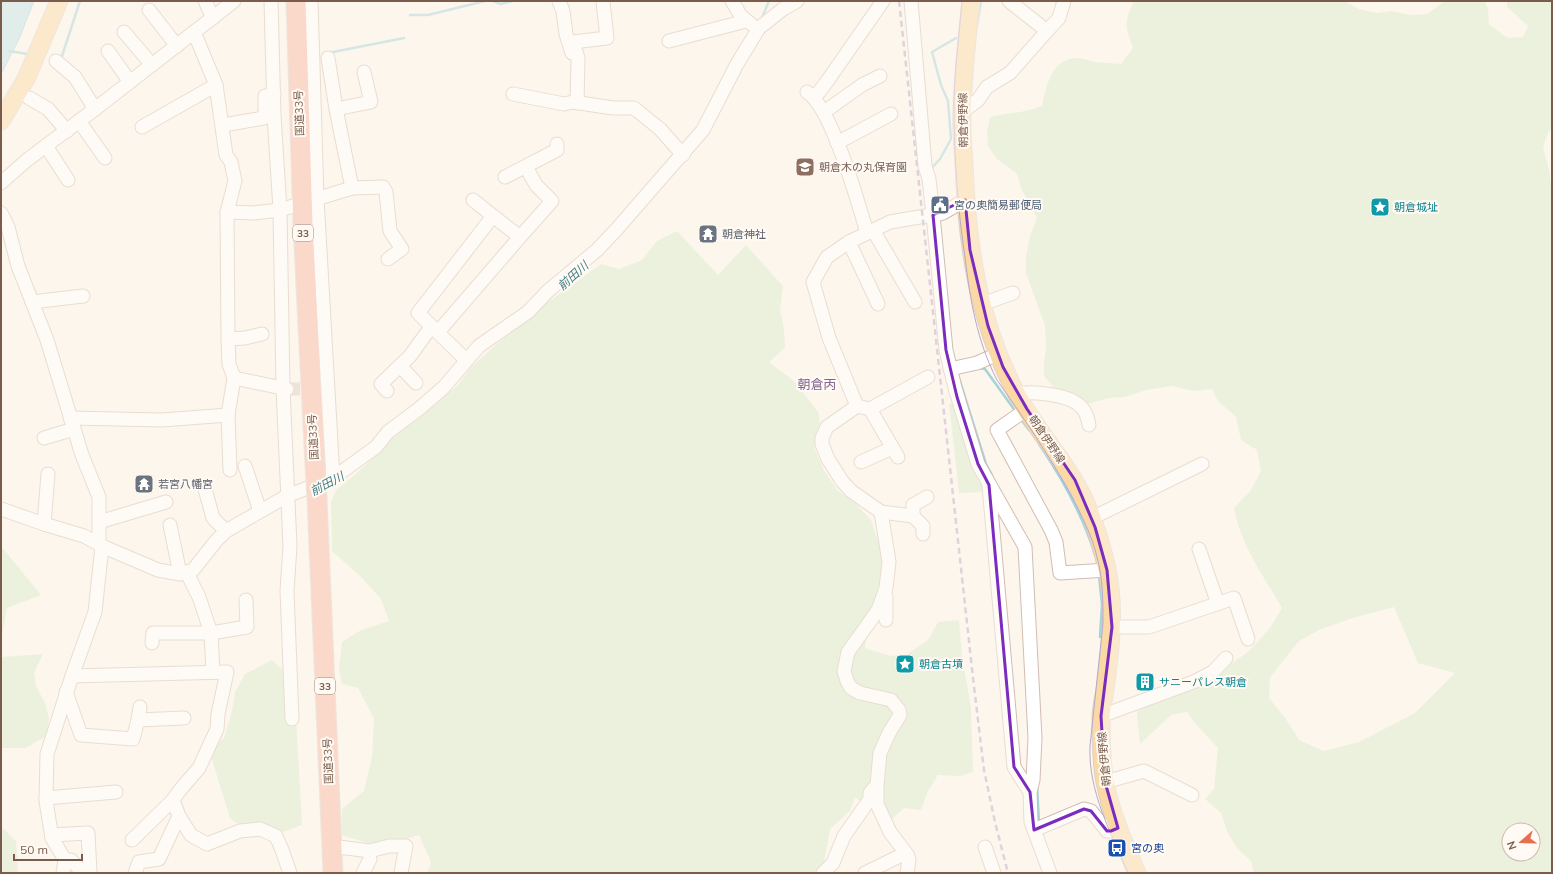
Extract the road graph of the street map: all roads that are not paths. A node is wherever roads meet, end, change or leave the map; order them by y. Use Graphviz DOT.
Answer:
graph roads {
  1 [pos="59,1"];
  2 [pos="205,1"];
  3 [pos="234,1"];
  4 [pos="271,1"];
  5 [pos="296,1"];
  6 [pos="311,1"];
  7 [pos="559,1"];
  8 [pos="732,1"];
  9 [pos="797,1"];
  10 [pos="883,1"];
  11 [pos="911,1"];
  12 [pos="971,1"];
  13 [pos="1009,1"];
  14 [pos="1064,1"];
  15 [pos="603,2"];
  16 [pos="780,5"];
  17 [pos="149,10"];
  18 [pos="214,18"];
  19 [pos="746,21"];
  20 [pos="760,28"];
  21 [pos="1047,31"];
  22 [pos="124,32"];
  23 [pos="194,32"];
  24 [pos="670,41"];
  25 [pos="177,46"];
  26 [pos="108,51"];
  27 [pos="328,58"];
  28 [pos="56,61"];
  29 [pos="152,65"];
  30 [pos="364,72"];
  31 [pos="880,76"];
  32 [pos="130,82"];
  33 [pos="216,86"];
  34 [pos="274,94"];
  35 [pos="513,94"];
  36 [pos="28,98"];
  37 [pos="575,103"];
  38 [pos="95,109"];
  39 [pos="336,109"];
  40 [pos="824,112"];
  41 [pos="962,113"];
  42 [pos="891,114"];
  43 [pos="1,121"];
  44 [pos="79,121"];
  45 [pos="223,125"];
  46 [pos="142,127"];
  47 [pos="67,131"];
  48 [pos="837,143"];
  49 [pos="557,144"];
  50 [pos="46,146"];
  51 [pos="682,154"];
  52 [pos="105,158"];
  53 [pos="526,167"];
  54 [pos="505,177"];
  55 [pos="68,180"];
  56 [pos="1,183"];
  57 [pos="352,188"];
  58 [pos="310,200"];
  59 [pos="473,200"];
  60 [pos="965,200"];
  61 [pos="280,210"];
  62 [pos="227,212"];
  63 [pos="1,213"];
  64 [pos="493,216"];
  65 [pos="930,216"];
  66 [pos="870,231"];
  67 [pos="520,237"];
  68 [pos="849,242"];
  69 [pos="388,259"];
  70 [pos="1012,293"];
  71 [pos="82,296"];
  72 [pos="32,302"];
  73 [pos="915,302"];
  74 [pos="878,304"];
  75 [pos="982,304"];
  76 [pos="435,330"];
  77 [pos="262,334"];
  78 [pos="228,339"];
  79 [pos="998,354"];
  80 [pos="466,360"];
  81 [pos="400,366"];
  82 [pos="950,369"];
  83 [pos="928,376"];
  84 [pos="234,378"];
  85 [pos="416,382"];
  86 [pos="285,389"];
  87 [pos="387,391"];
  88 [pos="1017,394"];
  89 [pos="857,406"];
  90 [pos="870,409"];
  91 [pos="1027,409"];
  92 [pos="228,415"];
  93 [pos="72,423"];
  94 [pos="1090,425"];
  95 [pos="44,438"];
  96 [pos="861,462"];
  97 [pos="1202,464"];
  98 [pos="245,466"];
  99 [pos="230,470"];
  100 [pos="48,474"];
  101 [pos="334,478"];
  102 [pos="989,485"];
  103 [pos="205,489"];
  104 [pos="287,496"];
  105 [pos="927,497"];
  106 [pos="166,502"];
  107 [pos="1,509"];
  108 [pos="260,511"];
  109 [pos="881,512"];
  110 [pos="913,516"];
  111 [pos="1092,518"];
  112 [pos="99,522"];
  113 [pos="44,524"];
  114 [pos="170,525"];
  115 [pos="226,531"];
  116 [pos="923,534"];
  117 [pos="101,548"];
  118 [pos="1199,549"];
  119 [pos="1107,570"];
  120 [pos="187,576"];
  121 [pos="886,588"];
  122 [pos="246,600"];
  123 [pos="1218,604"];
  124 [pos="886,620"];
  125 [pos="1112,627"];
  126 [pos="211,633"];
  127 [pos="1248,639"];
  128 [pos="152,643"];
  129 [pos="1226,658"];
  130 [pos="213,672"];
  131 [pos="72,676"];
  132 [pos="66,692"];
  133 [pos="1101,716"];
  134 [pos="184,718"];
  135 [pos="292,719"];
  136 [pos="1105,782"];
  137 [pos="877,785"];
  138 [pos="116,792"];
  139 [pos="1030,792"];
  140 [pos="1192,795"];
  141 [pos="46,798"];
  142 [pos="173,800"];
  143 [pos="178,816"];
  144 [pos="1118,828"];
  145 [pos="1034,830"];
  146 [pos="52,835"];
  147 [pos="132,840"];
  148 [pos="332,846"];
  149 [pos="985,847"];
  150 [pos="906,853"];
  151 [pos="370,859"];
  152 [pos="64,867"];
  153 [pos="83,873"];
  154 [pos="90,873"];
  155 [pos="134,873"];
  156 [pos="290,873"];
  157 [pos="333,873"];
  158 [pos="363,873"];
  159 [pos="401,873"];
  160 [pos="823,873"];
  161 [pos="865,873"];
  162 [pos="907,873"];
  163 [pos="994,873"];
  164 [pos="1050,873"];
  165 [pos="1137,873"];
  1 -- 43 [label="main road"];
  2 -- 18 [label="street"];
  3 -- 18 [label="street"];
  4 -- 34 [label="street"];
  5 -- 58 [label="highway, 国道33号 / 33"];
  6 -- 58 [label="street"];
  7 -- 37 [label="street"];
  8 -- 19 [label="street"];
  9 -- 16 [label="street"];
  10 -- 40 [label="street"];
  11 -- 65 [label="street"];
  12 -- 41 [label="main road, 朝倉伊野線"];
  13 -- 21 [label="street"];
  14 -- 21 [label="street"];
  15 -- 37 [label="street"];
  16 -- 20 [label="street"];
  17 -- 25 [label="street"];
  18 -- 23 [label="street"];
  19 -- 20 [label="street"];
  19 -- 24 [label="street"];
  20 -- 51 [label="street"];
  21 -- 41 [label="street"];
  22 -- 29 [label="street"];
  23 -- 25 [label="street"];
  23 -- 33 [label="street"];
  25 -- 29 [label="street"];
  26 -- 32 [label="street"];
  27 -- 39 [label="street"];
  28 -- 38 [label="street"];
  29 -- 32 [label="street"];
  30 -- 39 [label="street"];
  31 -- 40 [label="street"];
  32 -- 38 [label="street"];
  33 -- 45 [label="street"];
  33 -- 46 [label="street"];
  34 -- 45 [label="street"];
  34 -- 61 [label="street"];
  35 -- 37 [label="street"];
  36 -- 47 [label="street"];
  37 -- 51 [label="street"];
  38 -- 44 [label="street"];
  39 -- 57 [label="street"];
  40 -- 48 [label="street"];
  41 -- 60 [label="main road, 朝倉伊野線"];
  42 -- 48 [label="street"];
  44 -- 47 [label="street"];
  44 -- 52 [label="street"];
  45 -- 62 [label="street"];
  47 -- 50 [label="street"];
  48 -- 66 [label="street"];
  49 -- 53 [label="street"];
  50 -- 55 [label="street"];
  50 -- 56 [label="street"];
  51 -- 80 [label="street"];
  53 -- 54 [label="street"];
  53 -- 67 [label="street"];
  57 -- 58 [label="street"];
  57 -- 69 [label="street"];
  58 -- 61 [label="street"];
  58 -- 101 [label="street"];
  58 -- 148 [label="highway, 国道33号 / 33, bridge"];
  59 -- 64 [label="street"];
  60 -- 65 [label="street"];
  60 -- 75 [label="main road, 朝倉伊野線"];
  61 -- 62 [label="street"];
  61 -- 86 [label="street"];
  62 -- 78 [label="street"];
  63 -- 72 [label="street"];
  64 -- 67 [label="street"];
  64 -- 76 [label="street"];
  65 -- 66 [label="street"];
  65 -- 82 [label="street"];
  66 -- 68 [label="street"];
  66 -- 73 [label="street"];
  67 -- 76 [label="street"];
  68 -- 74 [label="street"];
  68 -- 89 [label="street"];
  70 -- 75 [label="street"];
  71 -- 72 [label="street"];
  72 -- 93 [label="street"];
  75 -- 79 [label="main road, 朝倉伊野線"];
  76 -- 80 [label="street"];
  76 -- 81 [label="street"];
  77 -- 78 [label="street"];
  78 -- 84 [label="street"];
  79 -- 82 [label="street"];
  79 -- 88 [label="main road, 朝倉伊野線"];
  80 -- 101 [label="street"];
  81 -- 85 [label="street"];
  81 -- 87 [label="street"];
  82 -- 102 [label="street"];
  83 -- 90 [label="street"];
  84 -- 86 [label="street"];
  84 -- 92 [label="street"];
  86 -- 104 [label="street"];
  88 -- 91 [label="main road, 朝倉伊野線"];
  88 -- 94 [label="street"];
  89 -- 90 [label="street"];
  89 -- 109 [label="street"];
  90 -- 96 [label="street"];
  91 -- 111 [label="main road, 朝倉伊野線"];
  91 -- 119 [label="street"];
  92 -- 93 [label="street"];
  92 -- 99 [label="street"];
  93 -- 95 [label="street"];
  93 -- 112 [label="street"];
  97 -- 111 [label="street"];
  98 -- 108 [label="street"];
  100 -- 113 [label="street"];
  101 -- 104 [label="street"];
  102 -- 139 [label="street"];
  102 -- 139 [label="street"];
  103 -- 115 [label="street"];
  104 -- 108 [label="street"];
  104 -- 135 [label="street"];
  105 -- 110 [label="street"];
  106 -- 112 [label="street"];
  107 -- 113 [label="street"];
  108 -- 115 [label="street"];
  109 -- 110 [label="street"];
  109 -- 121 [label="street"];
  110 -- 116 [label="street"];
  111 -- 119 [label="main road, 朝倉伊野線"];
  112 -- 117 [label="street"];
  113 -- 117 [label="street"];
  114 -- 120 [label="street"];
  115 -- 120 [label="street"];
  117 -- 120 [label="street"];
  117 -- 131 [label="street"];
  118 -- 123 [label="street"];
  119 -- 125 [label="main road, 朝倉伊野線"];
  120 -- 126 [label="street"];
  121 -- 124 [label="street"];
  121 -- 137 [label="street"];
  122 -- 126 [label="street"];
  123 -- 125 [label="street"];
  123 -- 127 [label="street"];
  125 -- 133 [label="main road, 朝倉伊野線"];
  126 -- 128 [label="street"];
  126 -- 130 [label="street"];
  129 -- 133 [label="street"];
  130 -- 131 [label="street"];
  130 -- 142 [label="street"];
  131 -- 132 [label="street"];
  132 -- 134 [label="street"];
  132 -- 141 [label="street"];
  133 -- 136 [label="main road, 朝倉伊野線"];
  136 -- 140 [label="street"];
  136 -- 144 [label="main road, 朝倉伊野線"];
  137 -- 150 [label="street"];
  137 -- 160 [label="street"];
  138 -- 141 [label="street"];
  139 -- 145 [label="street"];
  141 -- 146 [label="street"];
  142 -- 143 [label="street"];
  142 -- 147 [label="street"];
  143 -- 155 [label="street"];
  143 -- 156 [label="street"];
  144 -- 145 [label="street"];
  144 -- 165 [label="main road, 朝倉伊野線"];
  145 -- 164 [label="street"];
  146 -- 152 [label="street"];
  146 -- 154 [label="street"];
  148 -- 157 [label="highway, 国道33号 / 33"];
  148 -- 159 [label="street"];
  149 -- 163 [label="street"];
  150 -- 161 [label="street"];
  150 -- 162 [label="street"];
  151 -- 158 [label="street"];
  152 -- 153 [label="street"];
}
